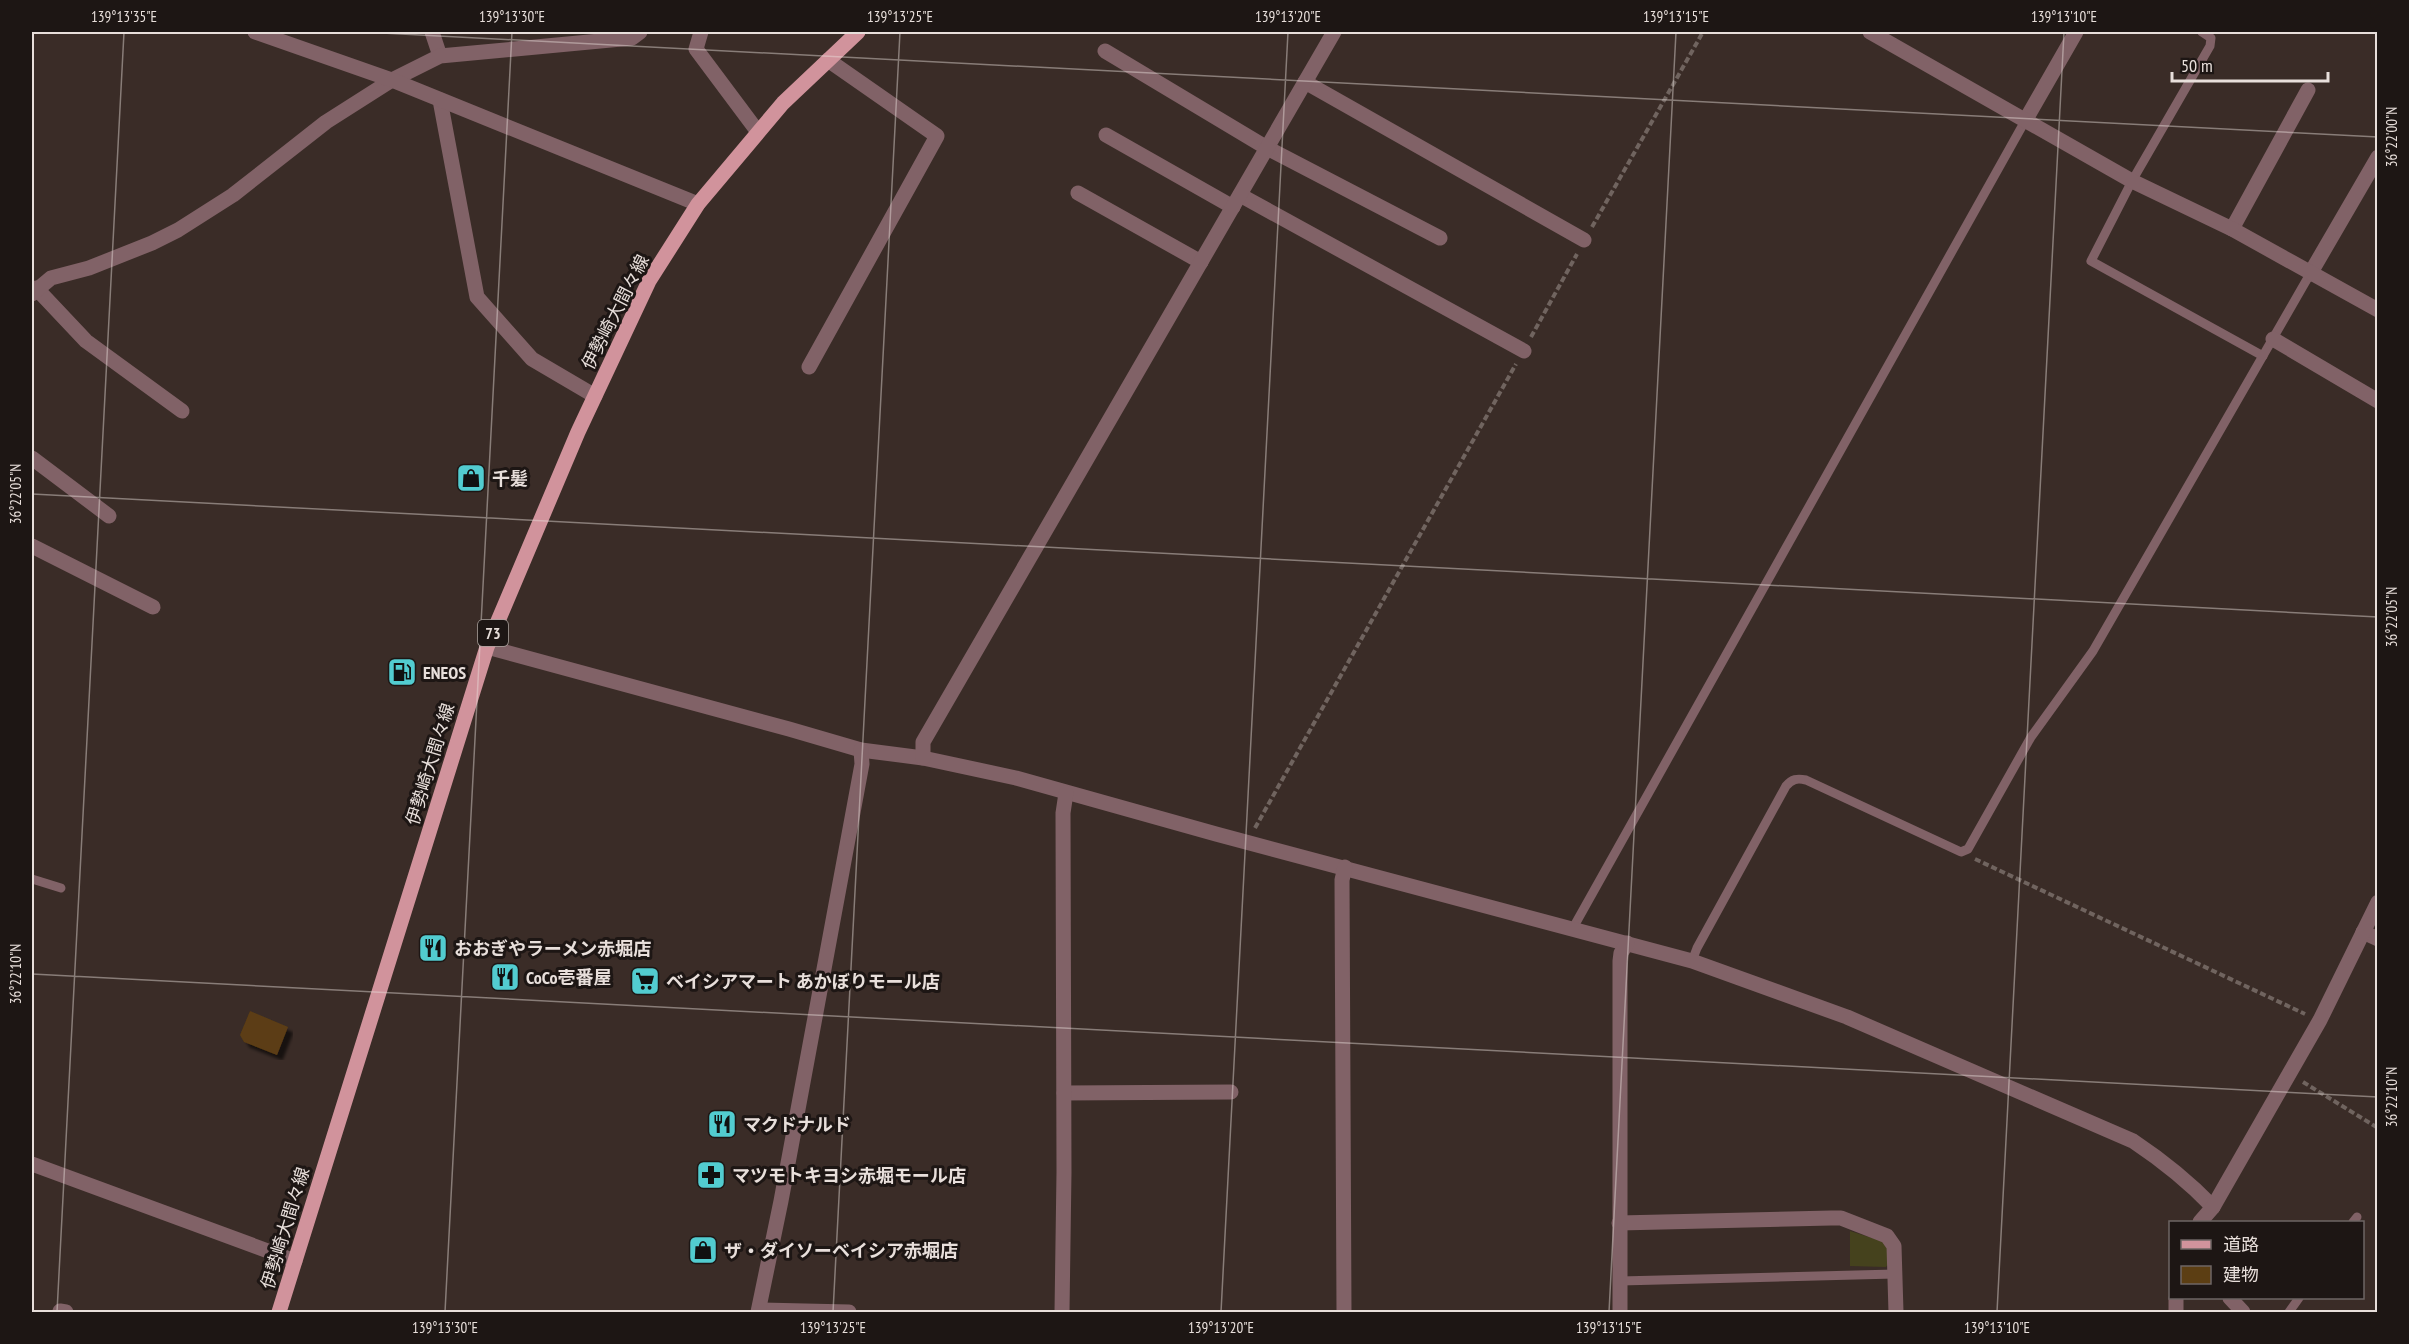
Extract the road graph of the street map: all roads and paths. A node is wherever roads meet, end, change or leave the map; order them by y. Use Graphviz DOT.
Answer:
graph roads {
  1 [pos="255,32"];
  2 [pos="432,32"];
  3 [pos="640,32"];
  4 [pos="701,32"];
  5 [pos="858,32"];
  6 [pos="1334,32"];
  7 [pos="1703,32"];
  8 [pos="1870,32"];
  9 [pos="2076,32"];
  10 [pos="2202,32"];
  11 [pos="1105,51"];
  12 [pos="440,56"];
  13 [pos="828,60"];
  14 [pos="392,80"];
  15 [pos="1305,82"];
  16 [pos="2308,90"];
  17 [pos="440,100"];
  18 [pos="2025,121"];
  19 [pos="758,132"];
  20 [pos="1106,135"];
  21 [pos="1267,148"];
  22 [pos="2378,157"];
  23 [pos="2132,181"];
  24 [pos="1078,193"];
  25 [pos="1236,201"];
  26 [pos="698,204"];
  27 [pos="2232,230"];
  28 [pos="1440,238"];
  29 [pos="1584,240"];
  30 [pos="1201,262"];
  31 [pos="2310,274"];
  32 [pos="34,291"];
  33 [pos="2378,310"];
  34 [pos="2274,339"];
  35 [pos="1524,351"];
  36 [pos="2263,356"];
  37 [pos="809,367"];
  38 [pos="595,396"];
  39 [pos="2378,401"];
  40 [pos="182,411"];
  41 [pos="32,458"];
  42 [pos="109,516"];
  43 [pos="32,546"];
  44 [pos="153,607"];
  45 [pos="487,647"];
  46 [pos="861,750"];
  47 [pos="923,758"];
  48 [pos="1066,793"];
  49 [pos="1247,842"];
  50 [pos="1961,852"];
  51 [pos="1345,867"];
  52 [pos="32,879"];
  53 [pos="61,888"];
  54 [pos="2378,902"];
  55 [pos="1573,928"];
  56 [pos="2363,932"];
  57 [pos="2378,939"];
  58 [pos="1627,944"];
  59 [pos="1692,961"];
  60 [pos="2320,1020"];
  61 [pos="2289,1073"];
  62 [pos="1231,1092"];
  63 [pos="1064,1093"];
  64 [pos="2378,1128"];
  65 [pos="32,1164"];
  66 [pos="2213,1207"];
  67 [pos="2201,1221"];
  68 [pos="1619,1223"];
  69 [pos="295,1261"];
  70 [pos="1895,1274"];
  71 [pos="1620,1281"];
  72 [pos="2231,1299"];
  73 [pos="2298,1299"];
  74 [pos="758,1311"];
  75 [pos="279,1312"];
  76 [pos="849,1312"];
  77 [pos="1062,1312"];
  78 [pos="1344,1312"];
  79 [pos="1620,1312"];
  80 [pos="1896,1312"];
  81 [pos="2244,1312"];
  82 [pos="2289,1312"];
  1 -- 14 [label="street"];
  2 -- 12 [label="street"];
  3 -- 12 [label="street"];
  4 -- 19 [label="street"];
  5 -- 13 [label="main road, 伊勢崎大間々線 / 73"];
  6 -- 15 [label="street"];
  7 -- 29 [label="path"];
  8 -- 18 [label="street"];
  9 -- 18 [label="street"];
  10 -- 23 [label="lane"];
  11 -- 21 [label="street"];
  12 -- 14 [label="street"];
  13 -- 19 [label="main road, 伊勢崎大間々線 / 73"];
  13 -- 37 [label="street"];
  14 -- 17 [label="street"];
  14 -- 32 [label="street"];
  15 -- 21 [label="street"];
  15 -- 29 [label="street"];
  16 -- 27 [label="street"];
  17 -- 26 [label="street"];
  17 -- 38 [label="street"];
  18 -- 23 [label="street"];
  18 -- 55 [label="lane"];
  19 -- 26 [label="main road, 伊勢崎大間々線 / 73"];
  20 -- 25 [label="street"];
  21 -- 25 [label="street"];
  21 -- 28 [label="street"];
  22 -- 31 [label="street"];
  23 -- 27 [label="street"];
  23 -- 36 [label="lane"];
  24 -- 30 [label="street"];
  25 -- 30 [label="street"];
  25 -- 35 [label="street"];
  26 -- 38 [label="main road, 伊勢崎大間々線 / 73"];
  27 -- 31 [label="street"];
  29 -- 35 [label="path"];
  30 -- 47 [label="street"];
  31 -- 33 [label="street"];
  31 -- 34 [label="lane"];
  32 -- 40 [label="street"];
  34 -- 36 [label="lane"];
  34 -- 39 [label="street"];
  35 -- 49 [label="path"];
  36 -- 50 [label="lane"];
  38 -- 45 [label="main road, 伊勢崎大間々線 / 73"];
  41 -- 42 [label="street"];
  43 -- 44 [label="street"];
  45 -- 46 [label="street"];
  45 -- 69 [label="main road, 伊勢崎大間々線 / 73"];
  46 -- 47 [label="street"];
  46 -- 74 [label="street"];
  47 -- 48 [label="street"];
  48 -- 49 [label="street"];
  48 -- 63 [label="street"];
  49 -- 51 [label="street"];
  50 -- 59 [label="lane"];
  50 -- 60 [label="path"];
  51 -- 55 [label="street"];
  51 -- 78 [label="street"];
  52 -- 53 [label="lane"];
  54 -- 56 [label="street"];
  55 -- 58 [label="street"];
  56 -- 57 [label="street"];
  56 -- 60 [label="street"];
  58 -- 59 [label="street"];
  58 -- 68 [label="street"];
  59 -- 66 [label="street"];
  60 -- 61 [label="street"];
  61 -- 64 [label="path"];
  61 -- 66 [label="street"];
  62 -- 63 [label="street"];
  63 -- 77 [label="street"];
  65 -- 69 [label="street"];
  66 -- 67 [label="street"];
  68 -- 70 [label="street"];
  68 -- 71 [label="street"];
  69 -- 75 [label="main road, 伊勢崎大間々線 / 73"];
  70 -- 71 [label="lane"];
  70 -- 80 [label="street"];
  71 -- 79 [label="street"];
  72 -- 81 [label="street"];
  73 -- 82 [label="lane"];
  74 -- 76 [label="street"];
}
